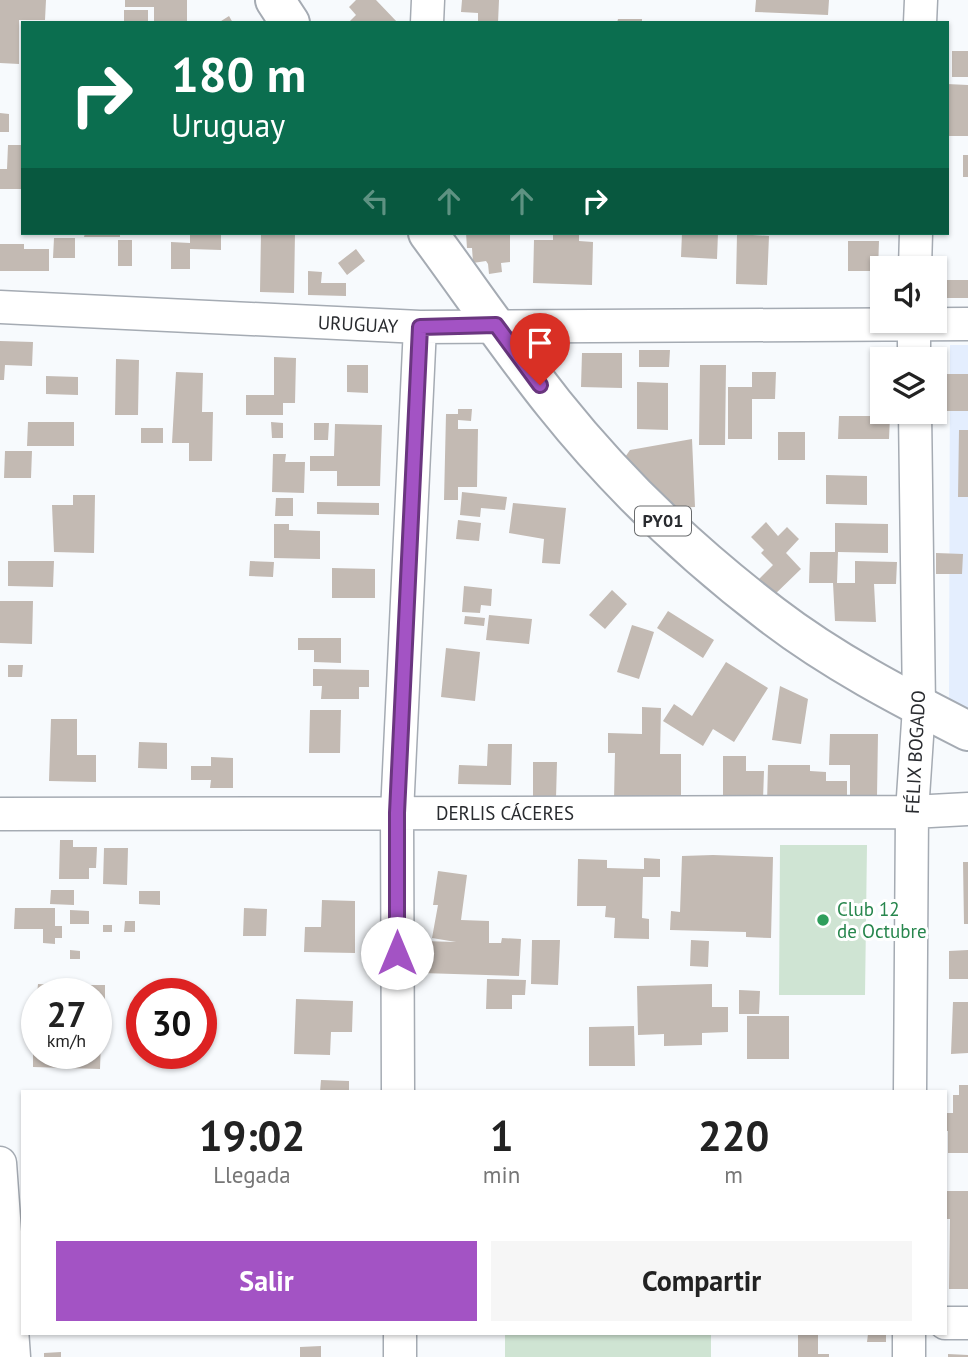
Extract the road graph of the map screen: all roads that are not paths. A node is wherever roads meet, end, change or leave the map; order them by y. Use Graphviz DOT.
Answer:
graph roads {
  1 [pos="275,0"];
  2 [pos="428,0"];
  3 [pos="921,0"];
  4 [pos="289,21"];
  5 [pos="427,21"];
  6 [pos="920,21"];
  7 [pos="429,235"];
  8 [pos="916,235"];
  9 [pos="915,256"];
  10 [pos="0,306"];
  11 [pos="870,322"];
  12 [pos="947,323"];
  13 [pos="968,324"];
  14 [pos="496,325"];
  15 [pos="420,327"];
  16 [pos="915,424"];
  17 [pos="919,707"];
  18 [pos="968,731"];
  19 [pos="968,809"];
  20 [pos="912,812"];
  21 [pos="397,813"];
  22 [pos="0,814"];
  23 [pos="398,1090"];
  24 [pos="911,1090"];
  25 [pos="0,1163"];
  26 [pos="947,1323"];
  27 [pos="968,1323"];
  28 [pos="12,1328"];
  29 [pos="400,1335"];
  30 [pos="909,1335"];
  31 [pos="400,1357"];
  32 [pos="909,1357"];
  1 -- 4 [label="highway"];
  2 -- 5 [label="street"];
  3 -- 6 [label="street"];
  7 -- 14 [label="highway, PY01"];
  8 -- 9 [label="street"];
  10 -- 15 [label="street, URUGUAY"];
  11 -- 14 [label="street, URUGUAY"];
  12 -- 13 [label="street, URUGUAY"];
  14 -- 15 [label="street, URUGUAY"];
  14 -- 17 [label="highway, PY01"];
  15 -- 21 [label="street"];
  16 -- 17 [label="street, FÉLIX BOGADO"];
  17 -- 18 [label="highway, PY01"];
  17 -- 20 [label="street, FÉLIX BOGADO"];
  19 -- 20 [label="street, DERLIS CÁCERES"];
  20 -- 21 [label="street, DERLIS CÁCERES"];
  20 -- 24 [label="street, FÉLIX BOGADO"];
  21 -- 22 [label="street, DERLIS CÁCERES"];
  21 -- 23 [label="street"];
  25 -- 28 [label="street"];
  26 -- 27 [label="street"];
  29 -- 31 [label="street"];
  30 -- 32 [label="street"];
}
